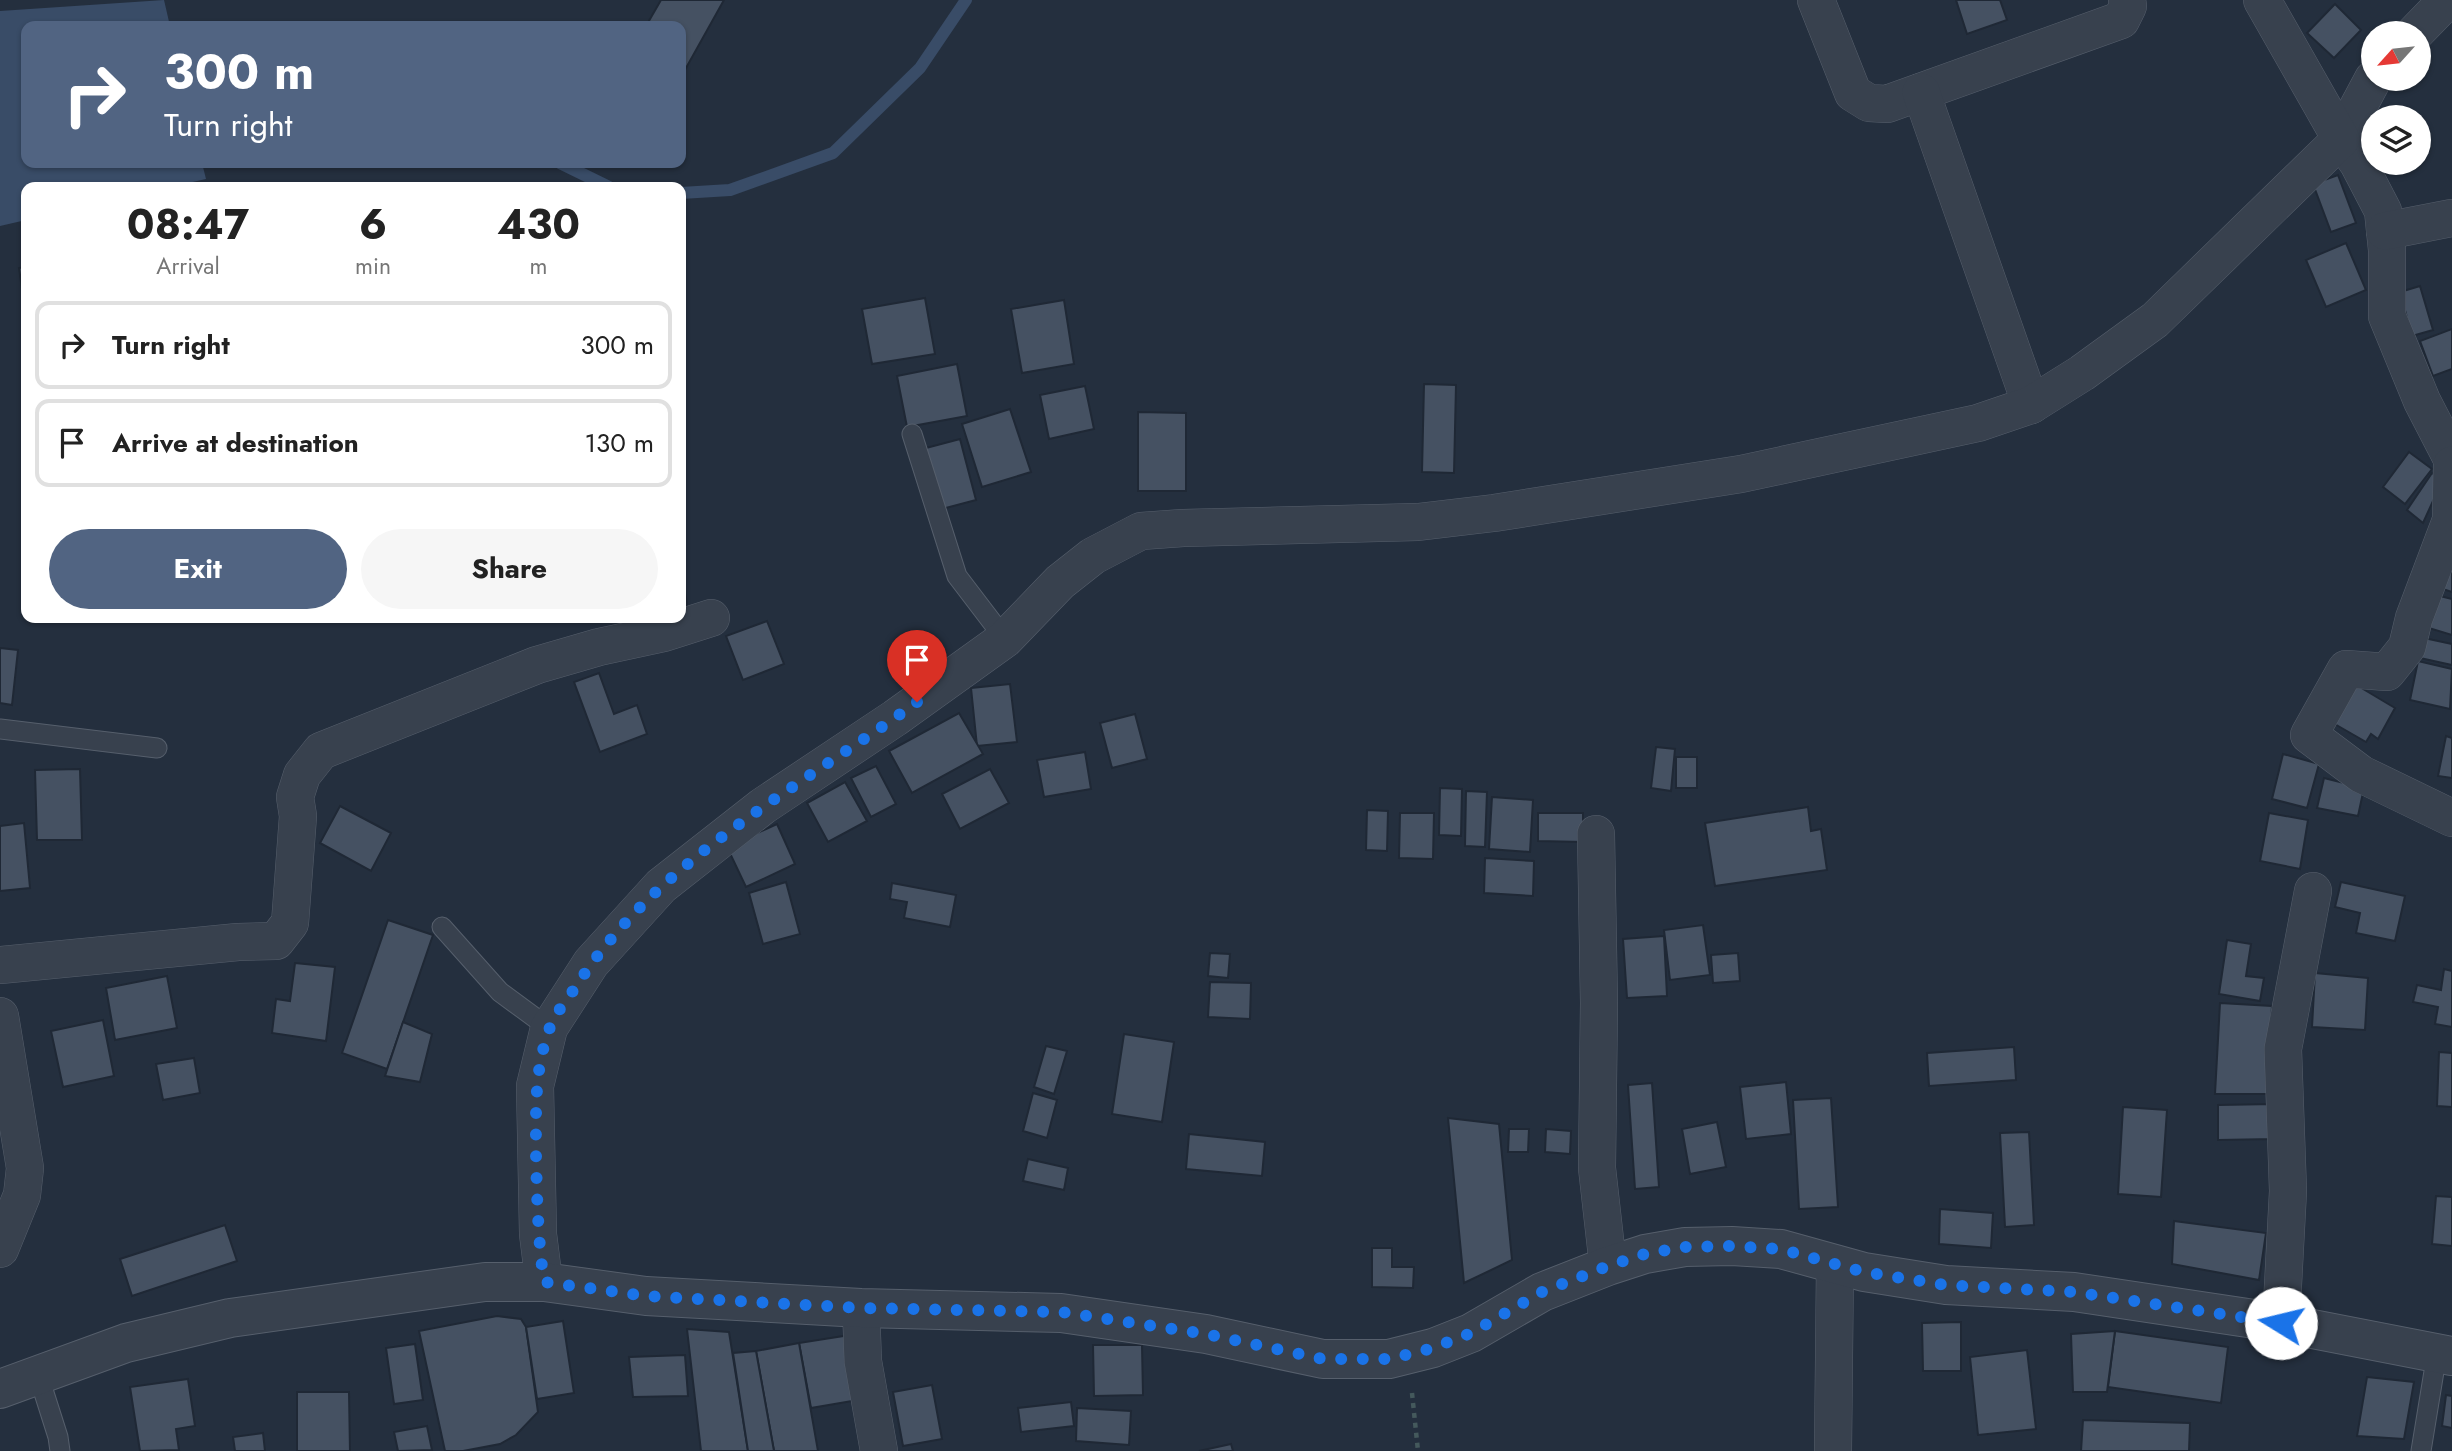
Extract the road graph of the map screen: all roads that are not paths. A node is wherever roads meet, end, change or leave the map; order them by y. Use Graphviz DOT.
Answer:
graph roads {
  1 [pos="1816,0"];
  2 [pos="2127,0"];
  3 [pos="2262,0"];
  4 [pos="2447,0"];
  5 [pos="2427,21"];
  6 [pos="2367,91"];
  7 [pos="1921,92"];
  8 [pos="2341,139"];
  9 [pos="2452,218"];
  10 [pos="2385,231"];
  11 [pos="2031,405"];
  12 [pos="912,435"];
  13 [pos="2452,459"];
  14 [pos="2452,465"];
  15 [pos="711,618"];
  16 [pos="1005,639"];
  17 [pos="0,729"];
  18 [pos="157,748"];
  19 [pos="2452,817"];
  20 [pos="1596,834"];
  21 [pos="2313,891"];
  22 [pos="442,928"];
  23 [pos="0,965"];
  24 [pos="0,1016"];
  25 [pos="549,1028"];
  26 [pos="0,1249"];
  27 [pos="1835,1264"];
  28 [pos="1608,1266"];
  29 [pos="544,1282"];
  30 [pos="861,1308"];
  31 [pos="2281,1323"];
  32 [pos="2444,1355"];
  33 [pos="38,1374"];
  34 [pos="1,1387"];
  35 [pos="60,1451"];
  36 [pos="879,1451"];
  37 [pos="1833,1451"];
  38 [pos="2421,1451"];
  1 -- 7 [label="street"];
  2 -- 7 [label="street"];
  3 -- 8 [label="street"];
  4 -- 5 [label="street"];
  6 -- 8 [label="street"];
  7 -- 11 [label="street"];
  8 -- 10 [label="street"];
  8 -- 11 [label="street"];
  9 -- 10 [label="street"];
  10 -- 13 [label="street"];
  11 -- 16 [label="street"];
  12 -- 16 [label="lane"];
  14 -- 19 [label="street"];
  15 -- 23 [label="street"];
  16 -- 25 [label="street"];
  17 -- 18 [label="lane"];
  20 -- 28 [label="street"];
  21 -- 31 [label="street"];
  22 -- 25 [label="lane"];
  24 -- 26 [label="street"];
  25 -- 29 [label="street"];
  27 -- 28 [label="street"];
  27 -- 31 [label="street"];
  27 -- 37 [label="street"];
  28 -- 30 [label="street"];
  29 -- 30 [label="street"];
  29 -- 33 [label="street"];
  30 -- 36 [label="street"];
  31 -- 32 [label="street"];
  32 -- 38 [label="lane"];
  33 -- 34 [label="street"];
  33 -- 35 [label="lane"];
}
